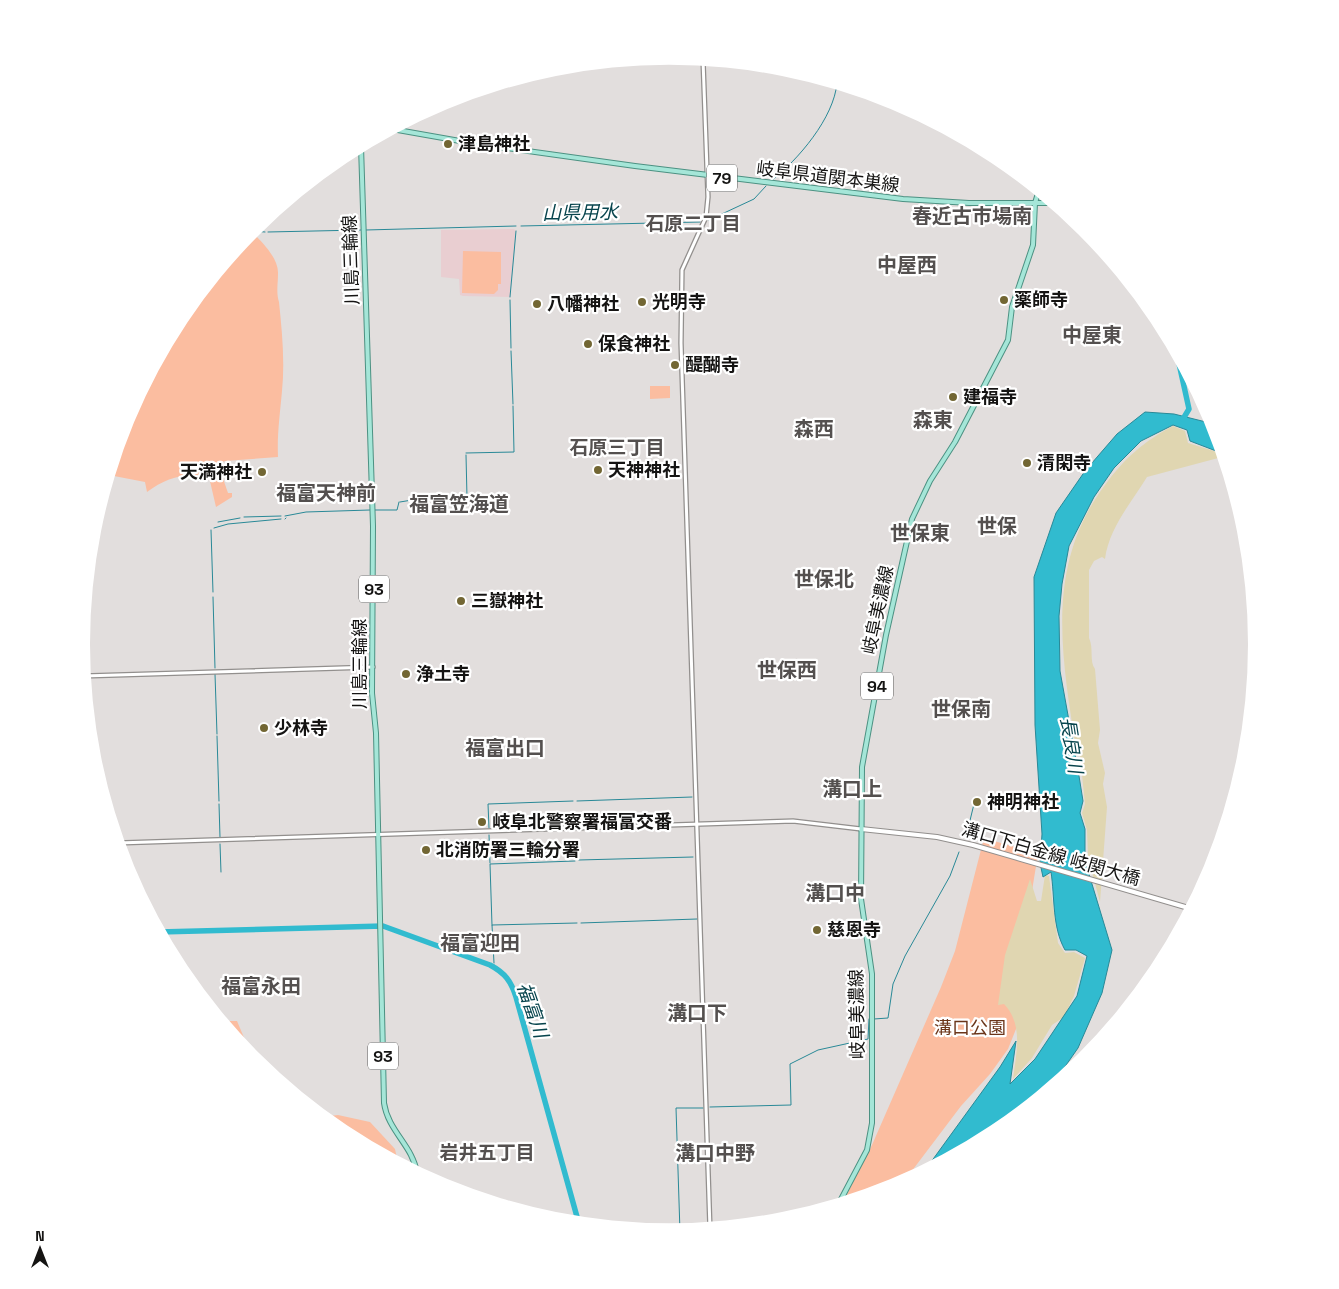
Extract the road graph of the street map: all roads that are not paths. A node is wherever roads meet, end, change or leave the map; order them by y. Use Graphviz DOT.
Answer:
graph roads {
  1 [pos="703,66"];
  2 [pos="402,131"];
  3 [pos="361,155"];
  4 [pos="708,176"];
  5 [pos="1037,197"];
  6 [pos="1045,203"];
  7 [pos="1035,204"];
  8 [pos="374,667"];
  9 [pos="91,676"];
  10 [pos="697,824"];
  11 [pos="861,829"];
  12 [pos="378,834"];
  13 [pos="125,843"];
  14 [pos="1186,907"];
  15 [pos="415,1165"];
  16 [pos="842,1197"];
  17 [pos="710,1223"];
  1 -- 4 [label="street"];
  2 -- 4 [label="main road, 岐阜県道関本巣線 / 79"];
  3 -- 8 [label="main road, 川島三輪線 / 93"];
  4 -- 7 [label="main road, 岐阜県道関本巣線 / 79"];
  4 -- 10 [label="street"];
  5 -- 7 [label="main road, 岐阜美濃線 / 94"];
  6 -- 7 [label="main road, 岐阜県道関本巣線 / 79"];
  7 -- 11 [label="main road, 岐阜美濃線 / 94"];
  8 -- 9 [label="street"];
  8 -- 12 [label="main road, 川島三輪線 / 93"];
  10 -- 11 [label="street"];
  10 -- 12 [label="street"];
  10 -- 17 [label="street"];
  11 -- 14 [label="main road, 溝口下白金線 岐関大橋"];
  11 -- 16 [label="main road, 岐阜美濃線 / 94"];
  12 -- 13 [label="street"];
  12 -- 15 [label="main road, 川島三輪線 / 93"];
}
